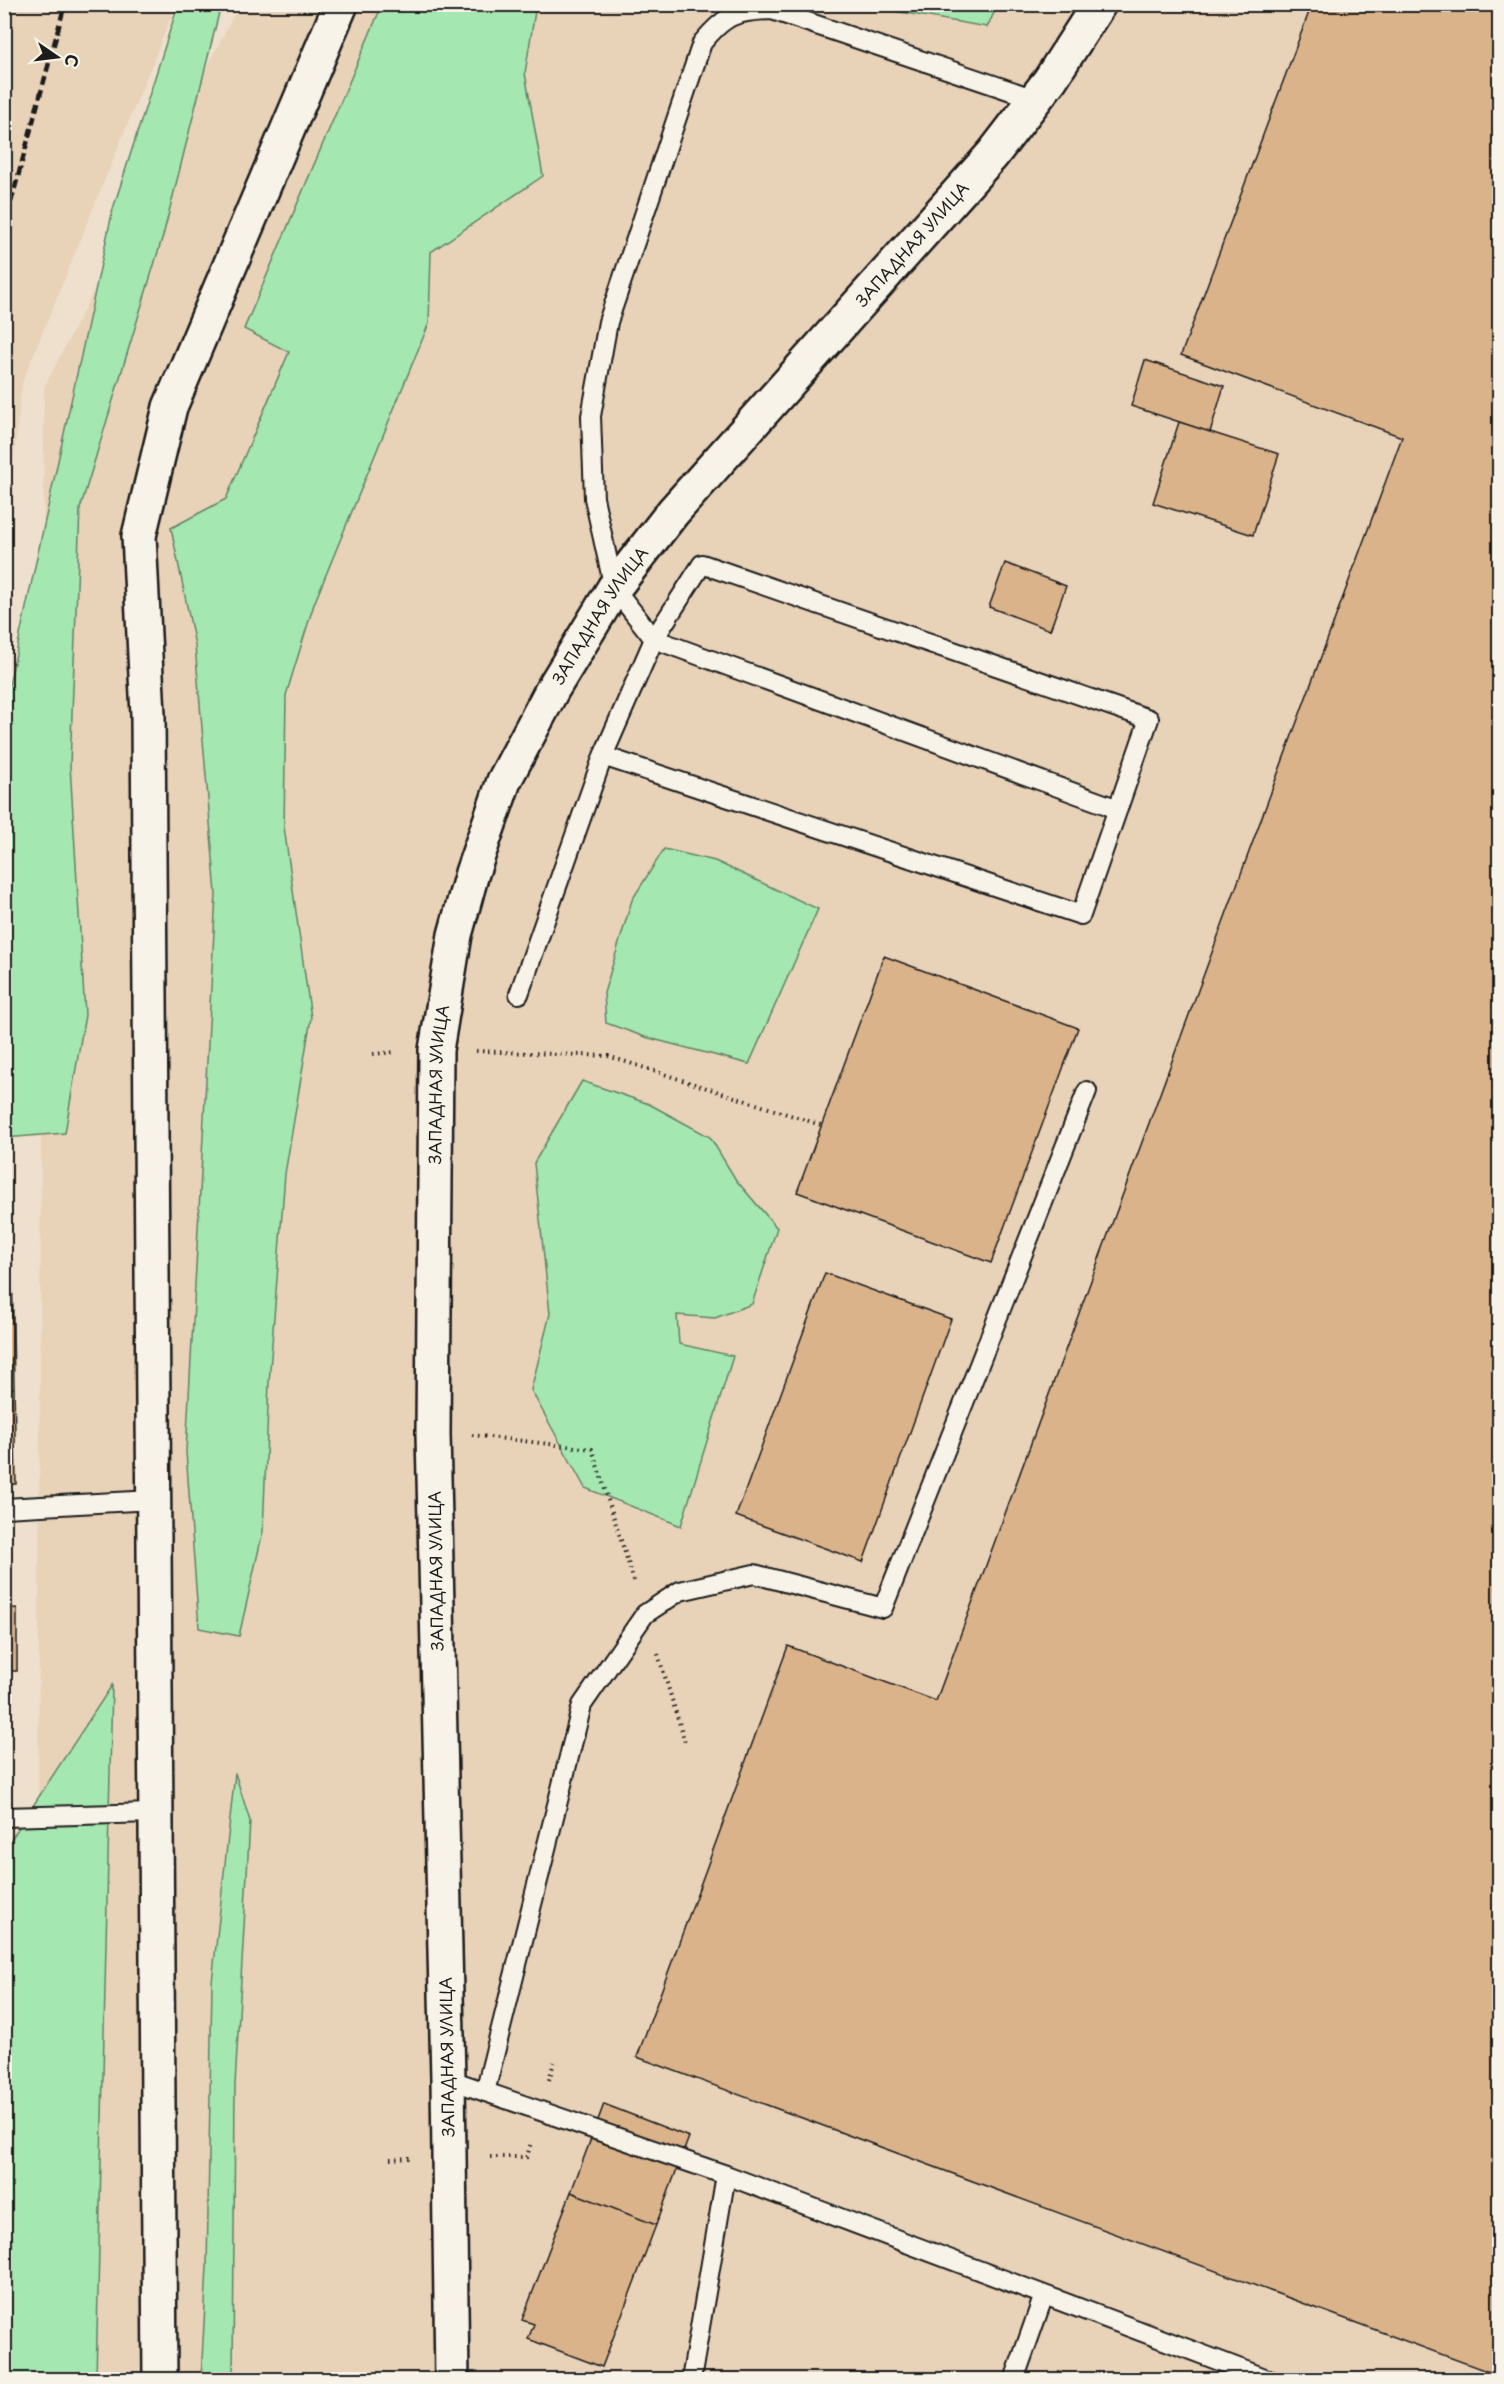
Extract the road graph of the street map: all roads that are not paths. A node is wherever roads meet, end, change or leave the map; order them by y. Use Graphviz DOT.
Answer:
graph roads {
  1 [pos="341,4"];
  2 [pos="1098,4"];
  3 [pos="1035,99"];
  4 [pos="615,588"];
  5 [pos="654,639"];
  6 [pos="603,756"];
  7 [pos="1118,809"];
  8 [pos="519,994"];
  9 [pos="1087,1091"];
  10 [pos="153,1500"];
  11 [pos="4,1508"];
  12 [pos="154,1813"];
  13 [pos="4,1817"];
  14 [pos="448,2079"];
  15 [pos="485,2092"];
  16 [pos="726,2175"];
  17 [pos="1044,2295"];
  18 [pos="160,2379"];
  19 [pos="452,2379"];
  20 [pos="691,2379"];
  21 [pos="1014,2379"];
  22 [pos="1270,2379"];
  1 -- 10 [label="street"];
  2 -- 3 [label="street, ЗАПАДНАЯ УЛИЦА"];
  3 -- 4 [label="street, ЗАПАДНАЯ УЛИЦА"];
  3 -- 4 [label="lane"];
  4 -- 5 [label="lane"];
  4 -- 14 [label="street, ЗАПАДНАЯ УЛИЦА"];
  5 -- 6 [label="lane"];
  5 -- 7 [label="lane"];
  5 -- 7 [label="lane"];
  6 -- 7 [label="lane"];
  6 -- 8 [label="lane"];
  9 -- 15 [label="lane"];
  10 -- 11 [label="lane"];
  10 -- 12 [label="street"];
  12 -- 13 [label="lane"];
  12 -- 18 [label="street"];
  14 -- 15 [label="lane"];
  14 -- 19 [label="street, ЗАПАДНАЯ УЛИЦА"];
  15 -- 16 [label="lane"];
  16 -- 17 [label="lane"];
  16 -- 20 [label="lane"];
  17 -- 21 [label="lane"];
  17 -- 22 [label="lane"];
}
